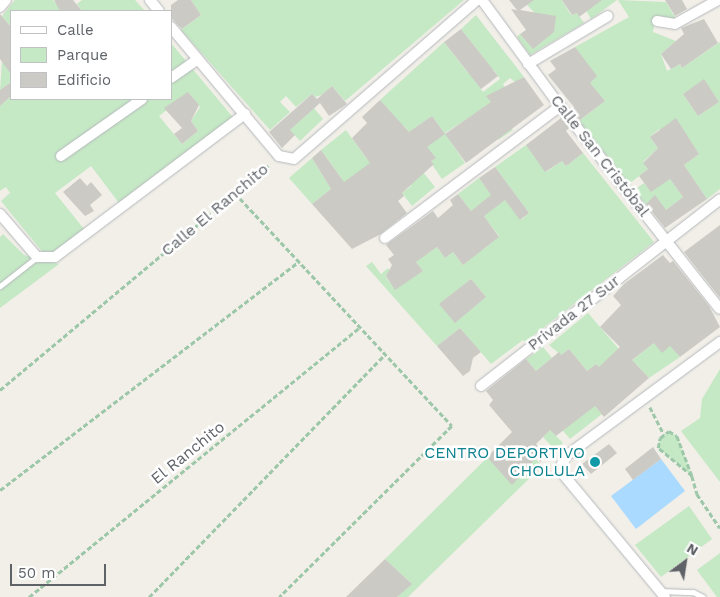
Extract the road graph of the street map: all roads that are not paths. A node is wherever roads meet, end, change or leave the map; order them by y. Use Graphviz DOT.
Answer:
graph roads {
  1 [pos="6,0"];
  2 [pos="150,0"];
  3 [pos="477,0"];
  4 [pos="482,0"];
  5 [pos="718,0"];
  6 [pos="0,7"];
  7 [pos="158,10"];
  8 [pos="608,16"];
  9 [pos="657,21"];
  10 [pos="172,28"];
  11 [pos="197,60"];
  12 [pos="528,64"];
  13 [pos="172,77"];
  14 [pos="141,100"];
  15 [pos="560,106"];
  16 [pos="245,114"];
  17 [pos="62,156"];
  18 [pos="720,199"];
  19 [pos="0,214"];
  20 [pos="385,238"];
  21 [pos="667,240"];
  22 [pos="37,257"];
  23 [pos="0,286"];
  24 [pos="720,309"];
  25 [pos="720,342"];
  26 [pos="481,386"];
  27 [pos="662,594"];
  28 [pos="703,597"];
  1 -- 6 [label="street"];
  2 -- 7 [label="street"];
  3 -- 16 [label="street, Calle El Ranchito"];
  4 -- 12 [label="street, Calle San Cristóbal"];
  5 -- 9 [label="street"];
  8 -- 12 [label="street"];
  10 -- 11 [label="street"];
  11 -- 13 [label="street"];
  11 -- 16 [label="street"];
  12 -- 15 [label="street, Calle San Cristóbal"];
  14 -- 17 [label="street"];
  15 -- 20 [label="street"];
  15 -- 21 [label="street, Calle San Cristóbal"];
  16 -- 22 [label="street"];
  18 -- 21 [label="street, Privada 27 Sur"];
  19 -- 22 [label="street"];
  21 -- 24 [label="street, Calle San Cristóbal"];
  21 -- 26 [label="street, Privada 27 Sur"];
  22 -- 23 [label="lane"];
  25 -- 27 [label="street"];
  27 -- 28 [label="lane"];
}
